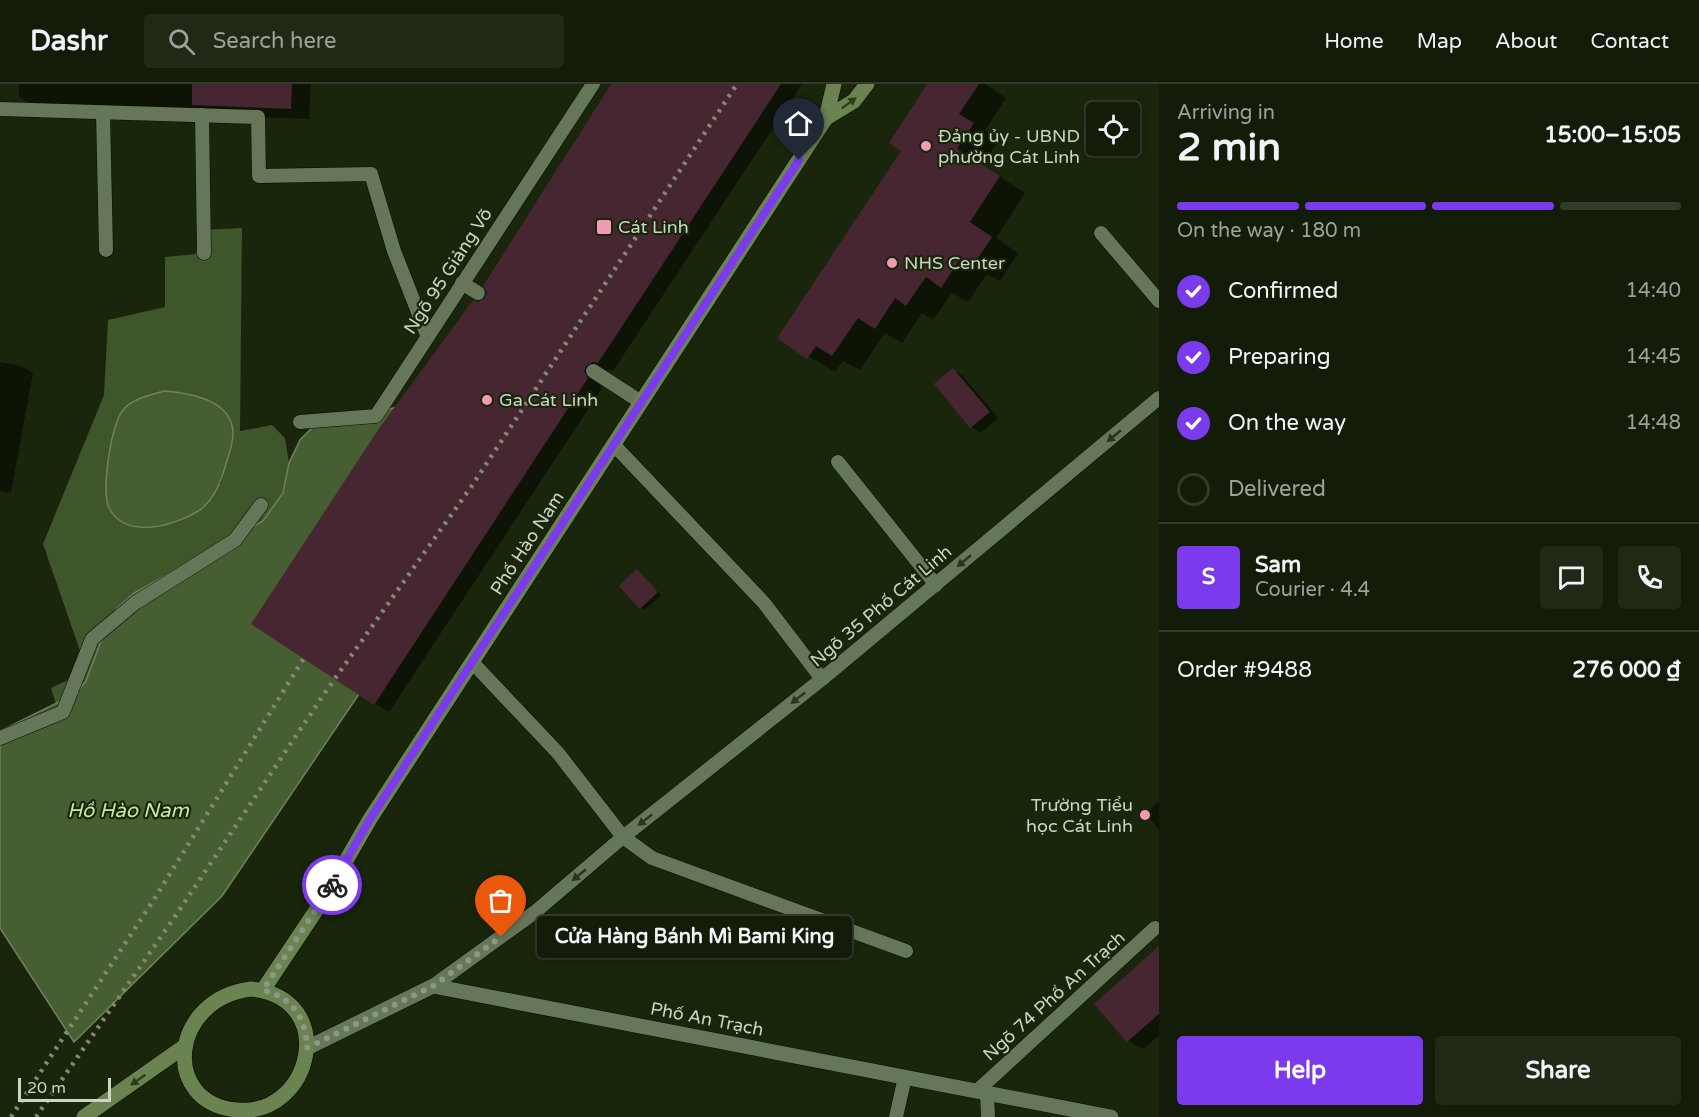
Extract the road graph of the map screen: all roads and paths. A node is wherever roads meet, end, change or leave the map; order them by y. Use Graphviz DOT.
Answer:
graph roads {
  1 [pos="593,84"];
  2 [pos="834,84"];
  3 [pos="867,84"];
  4 [pos="0,109"];
  5 [pos="104,113"];
  6 [pos="202,115"];
  7 [pos="826,118"];
  8 [pos="1101,233"];
  9 [pos="106,250"];
  10 [pos="204,254"];
  11 [pos="462,283"];
  12 [pos="478,293"];
  13 [pos="1159,302"];
  14 [pos="427,336"];
  15 [pos="593,371"];
  16 [pos="1159,398"];
  17 [pos="641,402"];
  18 [pos="300,422"];
  19 [pos="614,445"];
  20 [pos="838,462"];
  21 [pos="261,505"];
  22 [pos="936,585"];
  23 [pos="472,662"];
  24 [pos="822,679"];
  25 [pos="0,738"];
  26 [pos="623,837"];
  27 [pos="1155,928"];
  28 [pos="906,951"];
  29 [pos="433,986"];
  30 [pos="263,990"];
  31 [pos="185,1046"];
  32 [pos="307,1048"];
  33 [pos="905,1077"];
  34 [pos="982,1092"];
  35 [pos="233,1114"];
  36 [pos="89,1116"];
  37 [pos="896,1117"];
  38 [pos="988,1117"];
  39 [pos="1111,1117"];
  1 -- 11 [label="lane, Ngõ 95 Giảng Võ"];
  2 -- 7 [label="main road, Phố Hào Nam"];
  7 -- 3 [label="main road, Phố Hào Nam, one-way"];
  4 -- 5 [label="lane"];
  5 -- 6 [label="lane"];
  5 -- 9 [label="lane"];
  6 -- 10 [label="lane"];
  6 -- 14 [label="lane"];
  7 -- 17 [label="main road, Phố Hào Nam"];
  8 -- 13 [label="lane"];
  11 -- 12 [label="lane"];
  11 -- 14 [label="lane, Ngõ 95 Giảng Võ"];
  14 -- 18 [label="lane, Ngõ 95 Giảng Võ"];
  15 -- 17 [label="lane"];
  16 -- 22 [label="lane, Ngõ 35 Phố Cát Linh, one-way"];
  17 -- 19 [label="main road, Phố Hào Nam"];
  19 -- 23 [label="main road, Phố Hào Nam"];
  19 -- 24 [label="lane"];
  20 -- 22 [label="lane"];
  21 -- 25 [label="lane"];
  22 -- 24 [label="lane, Ngõ 35 Phố Cát Linh"];
  23 -- 26 [label="lane"];
  23 -- 30 [label="main road, Phố Hào Nam"];
  24 -- 26 [label="lane, Ngõ 35 Phố Cát Linh, one-way"];
  26 -- 28 [label="lane"];
  26 -- 29 [label="lane, Ngõ 35 Phố Cát Linh, one-way"];
  27 -- 34 [label="lane, Ngõ 74 Phố An Trạch"];
  29 -- 32 [label="street"];
  29 -- 33 [label="street, Phố An Trạch"];
  30 -- 31 [label="main road"];
  30 -- 32 [label="main road"];
  31 -- 35 [label="main road"];
  31 -- 36 [label="main road, one-way"];
  32 -- 35 [label="main road"];
  33 -- 34 [label="street, Phố An Trạch"];
  33 -- 37 [label="lane"];
  34 -- 38 [label="lane"];
  34 -- 39 [label="street, Phố An Trạch"];
}
